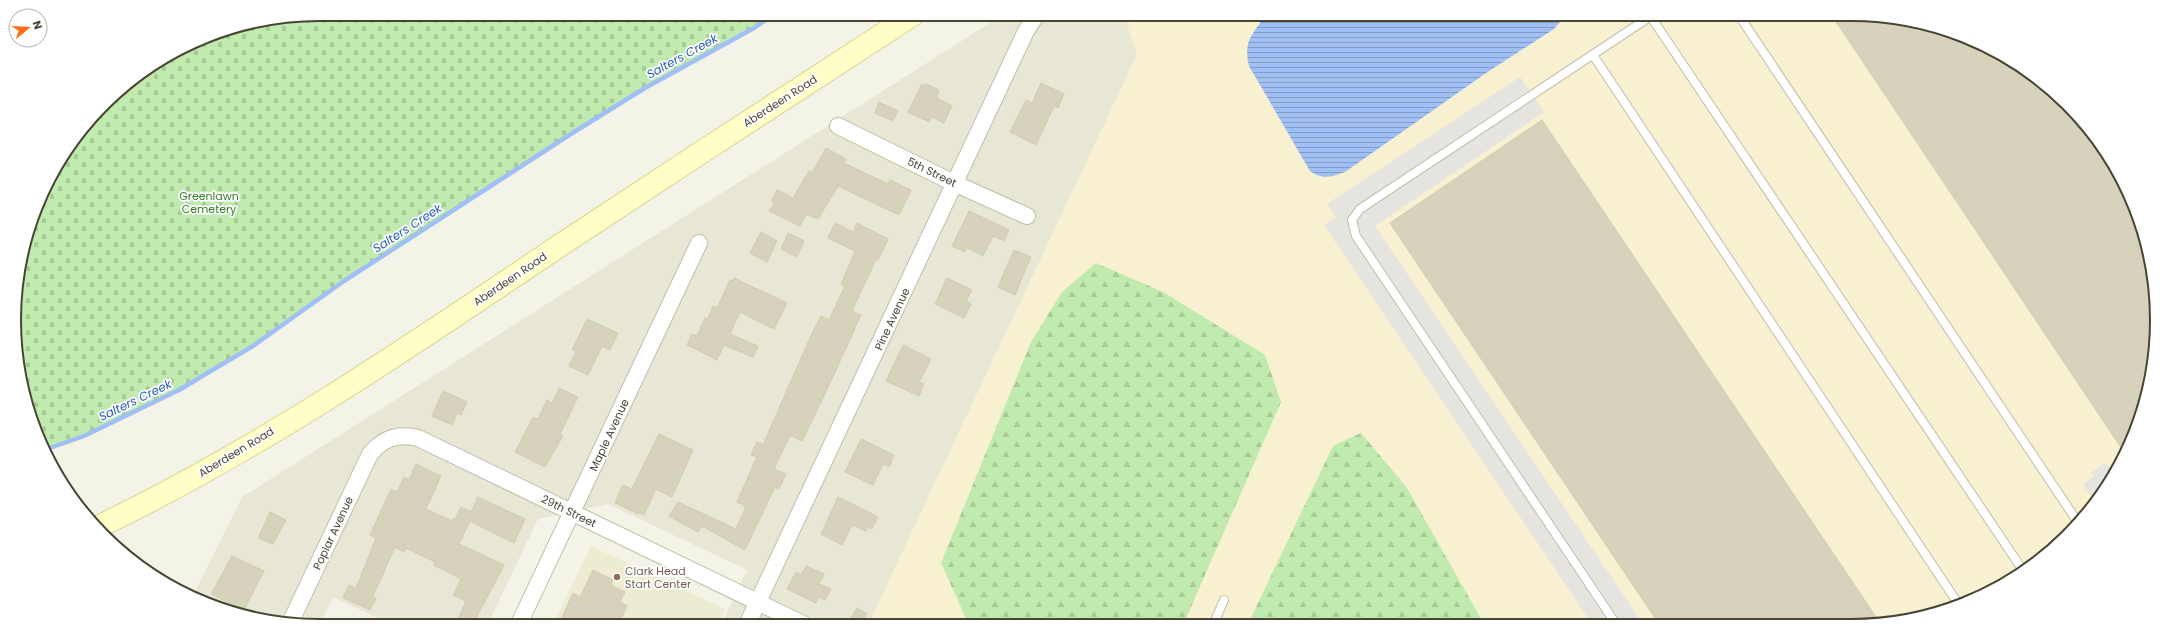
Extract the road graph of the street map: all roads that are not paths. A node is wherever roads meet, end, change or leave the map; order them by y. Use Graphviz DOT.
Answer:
graph roads {
  1 [pos="903,21"];
  2 [pos="1033,21"];
  3 [pos="1641,21"];
  4 [pos="1654,21"];
  5 [pos="1743,21"];
  6 [pos="1593,55"];
  7 [pos="838,126"];
  8 [pos="956,184"];
  9 [pos="1027,216"];
  10 [pos="699,243"];
  11 [pos="378,445"];
  12 [pos="572,513"];
  13 [pos="2075,518"];
  14 [pos="103,525"];
  15 [pos="2020,567"];
  16 [pos="1224,600"];
  17 [pos="1955,600"];
  18 [pos="758,603"];
  19 [pos="293,617"];
  20 [pos="521,619"];
  21 [pos="750,619"];
  22 [pos="792,619"];
  23 [pos="1215,619"];
  24 [pos="1613,619"];
  1 -- 14 [label="main road, Aberdeen Road"];
  2 -- 8 [label="street, Pine Avenue"];
  3 -- 6 [label="lane"];
  4 -- 15 [label="lane"];
  5 -- 13 [label="lane"];
  6 -- 17 [label="lane"];
  6 -- 24 [label="lane"];
  7 -- 8 [label="street, 5th Street"];
  8 -- 9 [label="street, 5th Street"];
  8 -- 18 [label="street, Pine Avenue"];
  10 -- 12 [label="street, Maple Avenue"];
  11 -- 12 [label="street, 29th Street"];
  11 -- 19 [label="street, Poplar Avenue"];
  12 -- 18 [label="street, 29th Street"];
  12 -- 20 [label="street, Maple Avenue"];
  16 -- 23 [label="lane"];
  18 -- 21 [label="street, Pine Avenue"];
  18 -- 22 [label="street, 29th Street"];
}
